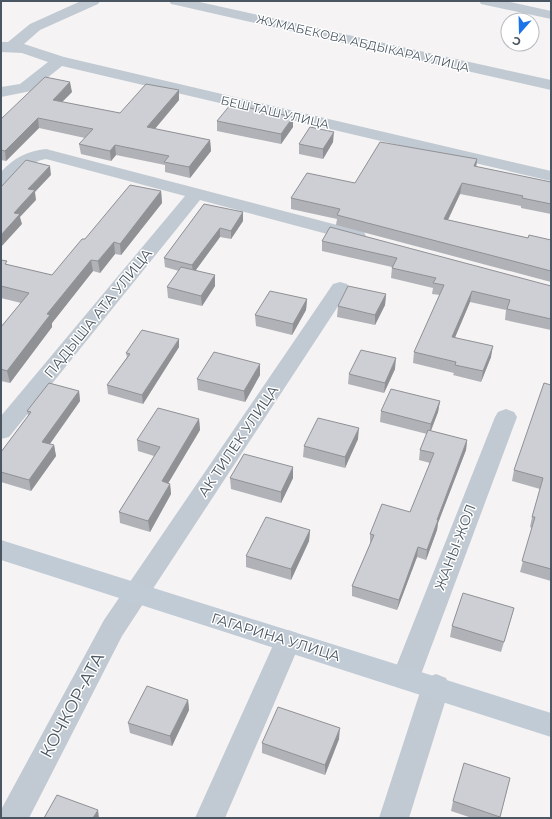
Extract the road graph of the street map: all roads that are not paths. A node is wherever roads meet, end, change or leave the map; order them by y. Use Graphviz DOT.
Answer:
graph roads {
  1 [pos="93,1"];
  2 [pos="176,1"];
  3 [pos="486,1"];
  4 [pos="551,15"];
  5 [pos="7,46"];
  6 [pos="59,61"];
  7 [pos="551,85"];
  8 [pos="1,92"];
  9 [pos="551,176"];
  10 [pos="1,182"];
  11 [pos="196,195"];
  12 [pos="375,241"];
  13 [pos="340,288"];
  14 [pos="506,417"];
  15 [pos="1,431"];
  16 [pos="1,550"];
  17 [pos="136,594"];
  18 [pos="288,641"];
  19 [pos="406,677"];
  20 [pos="436,686"];
  21 [pos="551,724"];
  22 [pos="13,818"];
  23 [pos="210,818"];
  24 [pos="394,818"];
  1 -- 5 [label="street"];
  2 -- 7 [label="street, ЖУМАБЕКОВА АБДЫКАРА УЛИЦА"];
  3 -- 4 [label="street"];
  5 -- 6 [label="street, БЕШ ТАШ УЛИЦА"];
  6 -- 8 [label="street"];
  6 -- 9 [label="street, БЕШ ТАШ УЛИЦА"];
  10 -- 11 [label="street"];
  11 -- 12 [label="street"];
  11 -- 15 [label="street, ПАДЫША АТА УЛИЦА"];
  13 -- 17 [label="street, АК ТИЛЕК УЛИЦА"];
  14 -- 19 [label="street, ЖАНЫ-ЖОЛ"];
  16 -- 17 [label="main road, ГАГАРИНА УЛИЦА"];
  17 -- 18 [label="main road, ГАГАРИНА УЛИЦА"];
  17 -- 22 [label="street, КОЧКОР-АТА"];
  18 -- 19 [label="main road, ГАГАРИНА УЛИЦА"];
  18 -- 23 [label="street"];
  19 -- 20 [label="main road, ГАГАРИНА УЛИЦА"];
  20 -- 21 [label="main road, ГАГАРИНА УЛИЦА"];
  20 -- 24 [label="street"];
}
